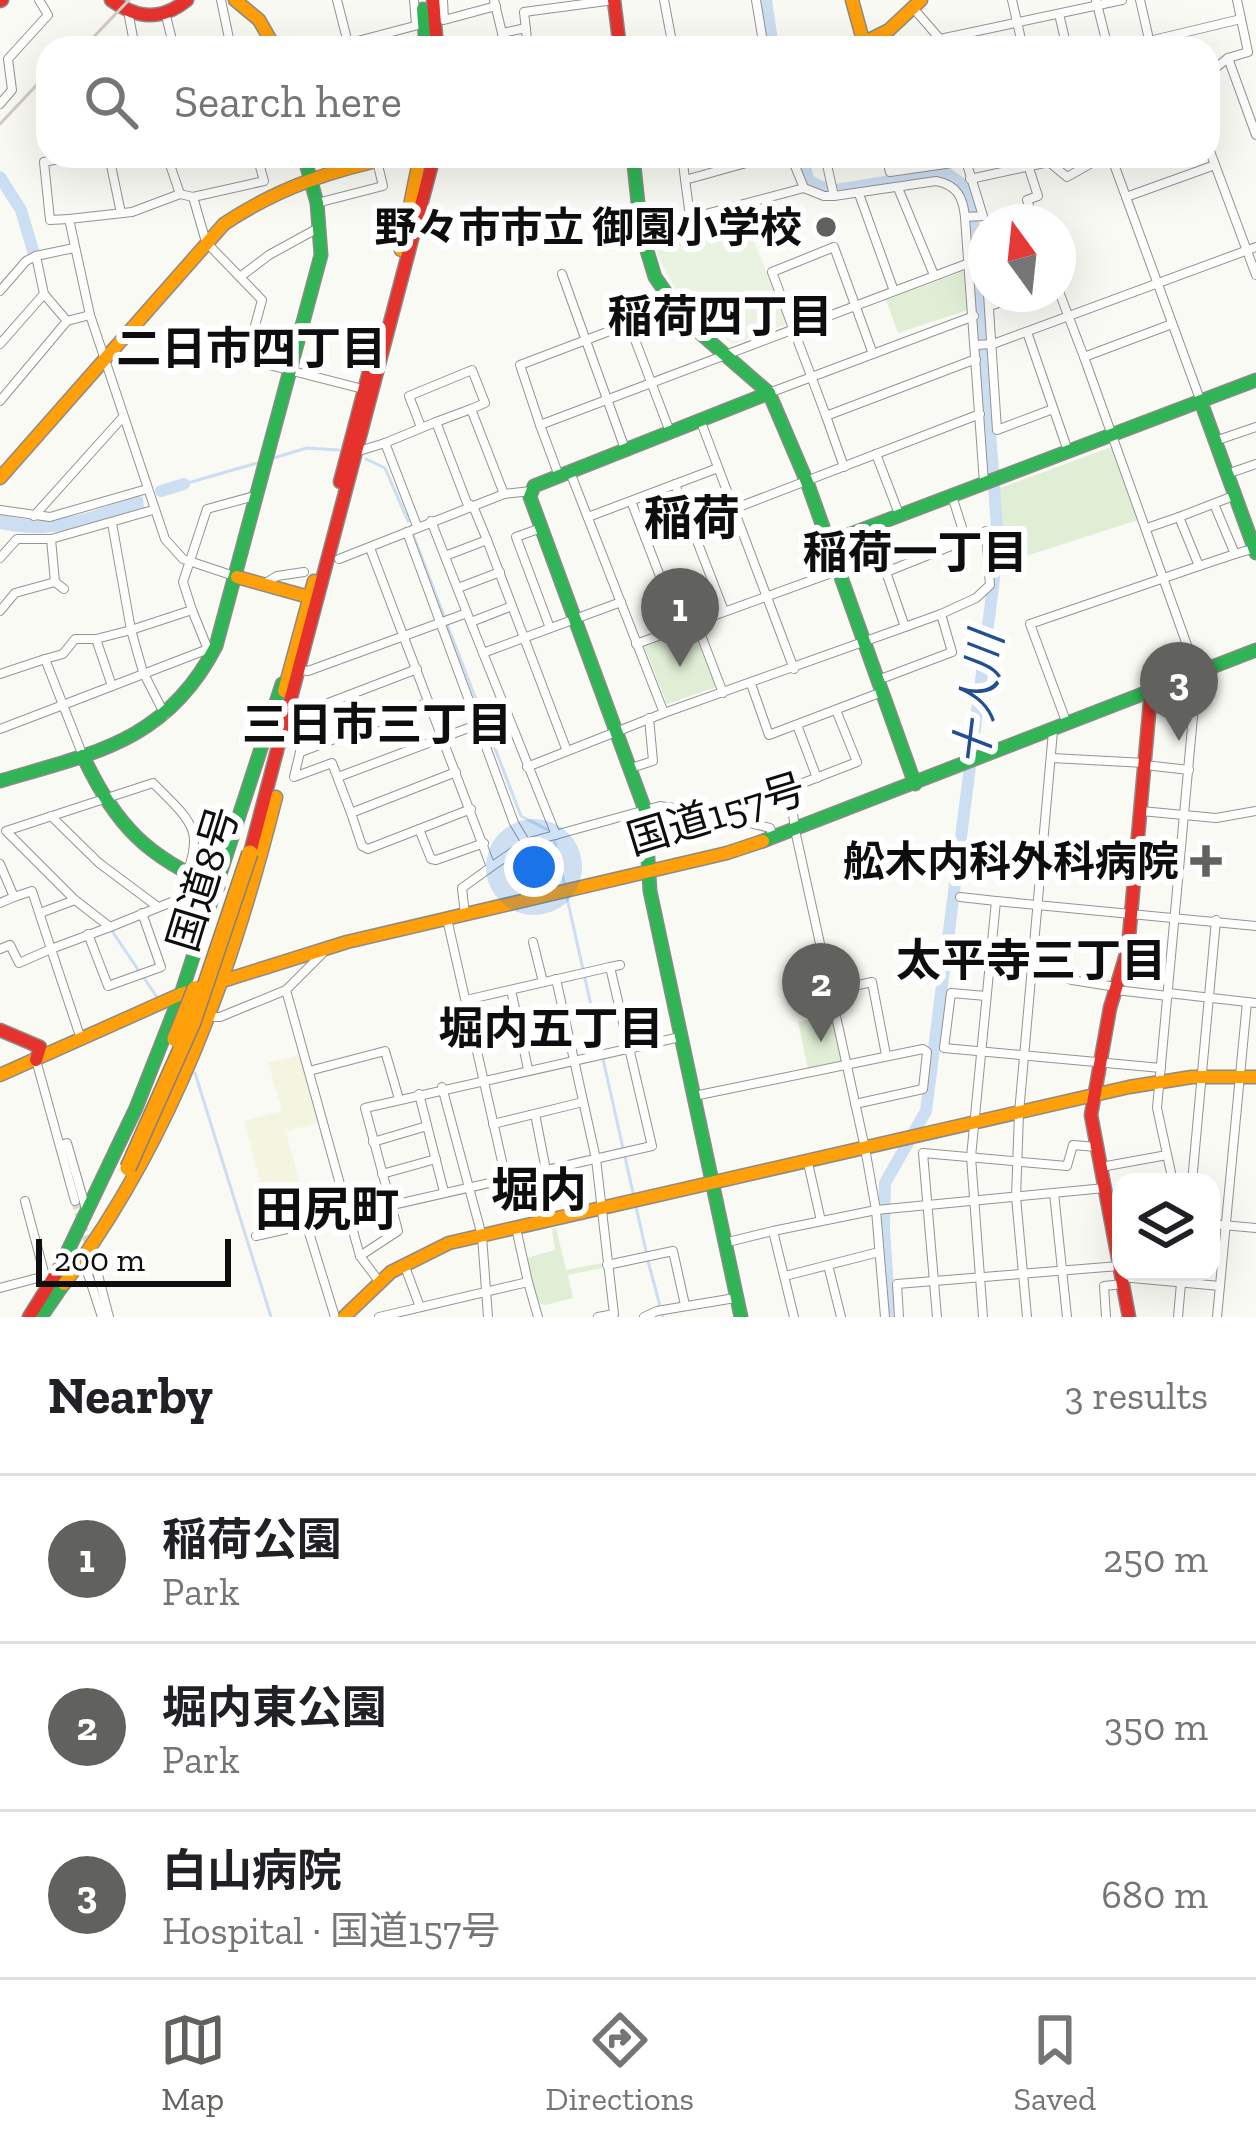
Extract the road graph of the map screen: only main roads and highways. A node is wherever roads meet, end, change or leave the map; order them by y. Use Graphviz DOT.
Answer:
graph roads {
  1 [pos="111,0"];
  2 [pos="188,0"];
  3 [pos="235,0"];
  4 [pos="418,0"];
  5 [pos="433,0"];
  6 [pos="614,0"];
  7 [pos="852,0"];
  8 [pos="918,4"];
  9 [pos="430,23"];
  10 [pos="268,36"];
  11 [pos="428,36"];
  12 [pos="434,36"];
  13 [pos="618,36"];
  14 [pos="858,36"];
  15 [pos="878,36"];
  16 [pos="307,168"];
  17 [pos="339,168"];
  18 [pos="418,168"];
  19 [pos="431,168"];
  20 [pos="634,168"];
  21 [pos="309,176"];
  22 [pos="1256,380"];
  23 [pos="769,394"];
  24 [pos="1201,402"];
  25 [pos="0,478"];
  26 [pos="827,543"];
  27 [pos="1256,549"];
  28 [pos="237,577"];
  29 [pos="309,597"];
  30 [pos="299,632"];
  31 [pos="1256,650"];
  32 [pos="300,673"];
  33 [pos="1151,691"];
  34 [pos="83,756"];
  35 [pos="0,781"];
  36 [pos="915,784"];
  37 [pos="246,851"];
  38 [pos="649,874"];
  39 [pos="218,887"];
  40 [pos="221,981"];
  41 [pos="181,994"];
  42 [pos="0,1030"];
  43 [pos="36,1060"];
  44 [pos="0,1076"];
  45 [pos="1248,1076"];
  46 [pos="1095,1095"];
  47 [pos="124,1165"];
  48 [pos="710,1184"];
  49 [pos="1112,1207"];
  50 [pos="62,1263"];
  51 [pos="54,1280"];
  52 [pos="1122,1281"];
  53 [pos="28,1317"];
  54 [pos="40,1317"];
  55 [pos="344,1317"];
  56 [pos="740,1317"];
  57 [pos="1129,1317"];
  1 -- 2 [label="main road"];
  3 -- 10 [label="main road"];
  4 -- 9 [label="main road"];
  5 -- 9 [label="main road"];
  6 -- 13 [label="main road"];
  7 -- 14 [label="main road"];
  8 -- 15 [label="main road"];
  9 -- 11 [label="main road"];
  9 -- 12 [label="main road"];
  16 -- 21 [label="main road"];
  17 -- 21 [label="main road"];
  18 -- 29 [label="main road, 国道8号"];
  19 -- 32 [label="main road, 国道8号"];
  20 -- 23 [label="main road"];
  21 -- 25 [label="main road"];
  21 -- 28 [label="main road"];
  22 -- 24 [label="main road"];
  23 -- 26 [label="main road"];
  23 -- 38 [label="main road"];
  24 -- 26 [label="main road"];
  24 -- 27 [label="main road"];
  26 -- 36 [label="main road"];
  28 -- 29 [label="main road"];
  28 -- 34 [label="main road"];
  29 -- 30 [label="main road, 国道8号"];
  30 -- 37 [label="main road, 国道8号"];
  30 -- 39 [label="main road"];
  31 -- 33 [label="main road, 国道157号"];
  32 -- 37 [label="main road, 国道8号"];
  32 -- 40 [label="main road"];
  33 -- 36 [label="main road, 国道157号"];
  33 -- 46 [label="main road"];
  34 -- 35 [label="main road"];
  34 -- 39 [label="main road"];
  36 -- 38 [label="main road, 国道157号"];
  37 -- 47 [label="main road, 国道8号, bridge"];
  38 -- 40 [label="main road, 国道157号"];
  38 -- 48 [label="main road"];
  39 -- 41 [label="main road"];
  40 -- 41 [label="main road, 国道157号"];
  40 -- 51 [label="main road"];
  41 -- 43 [label="main road, 国道157号"];
  41 -- 50 [label="main road"];
  42 -- 43 [label="main road"];
  43 -- 44 [label="main road, 国道157号"];
  45 -- 46 [label="main road"];
  46 -- 48 [label="main road"];
  46 -- 49 [label="main road"];
  47 -- 50 [label="main road, 国道8号"];
  47 -- 51 [label="main road, 国道8号"];
  48 -- 55 [label="main road"];
  48 -- 56 [label="main road"];
  50 -- 51 [label="main road, 国道8号"];
  51 -- 53 [label="main road, 国道8号"];
  51 -- 54 [label="main road, 国道8号"];
  52 -- 57 [label="main road"];
}
